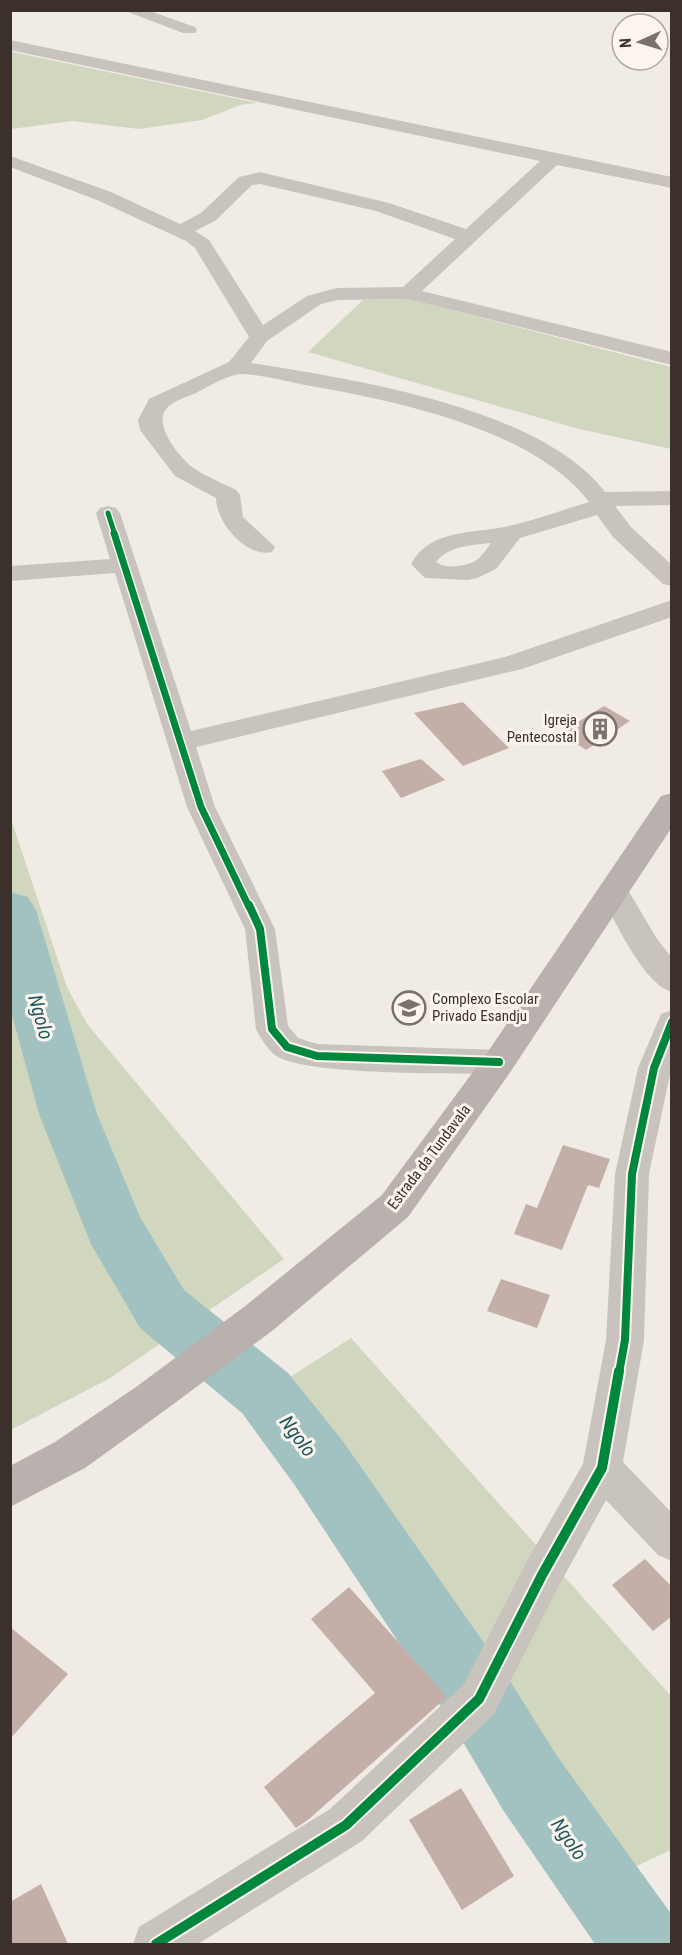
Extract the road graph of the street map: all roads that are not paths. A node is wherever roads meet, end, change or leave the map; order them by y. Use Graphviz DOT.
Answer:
graph roads {
  1 [pos="130,10"];
  2 [pos="189,30"];
  3 [pos="13,46"];
  4 [pos="554,158"];
  5 [pos="10,161"];
  6 [pos="672,183"];
  7 [pos="180,231"];
  8 [pos="469,237"];
  9 [pos="408,293"];
  10 [pos="260,336"];
  11 [pos="672,359"];
  12 [pos="237,367"];
  13 [pos="672,498"];
  14 [pos="602,502"];
  15 [pos="108,513"];
  16 [pos="511,533"];
  17 [pos="263,547"];
  18 [pos="124,565"];
  19 [pos="10,574"];
  20 [pos="672,579"];
  21 [pos="672,608"];
  22 [pos="182,742"];
  23 [pos="672,803"];
  24 [pos="614,892"];
  25 [pos="659,947"];
  26 [pos="672,981"];
  27 [pos="672,1022"];
  28 [pos="499,1062"];
  29 [pos="602,1468"];
  30 [pos="10,1488"];
  31 [pos="672,1542"];
  32 [pos="156,1944"];
  1 -- 2 [label="street"];
  3 -- 4 [label="street"];
  4 -- 6 [label="street"];
  4 -- 8 [label="street"];
  5 -- 7 [label="street"];
  7 -- 8 [label="street"];
  7 -- 10 [label="street"];
  8 -- 9 [label="street"];
  9 -- 10 [label="street"];
  9 -- 11 [label="street"];
  10 -- 12 [label="street"];
  12 -- 14 [label="street"];
  12 -- 17 [label="street"];
  13 -- 14 [label="street"];
  14 -- 16 [label="street"];
  14 -- 20 [label="street"];
  15 -- 18 [label="street"];
  18 -- 19 [label="street"];
  18 -- 22 [label="street"];
  21 -- 22 [label="street"];
  22 -- 28 [label="street"];
  23 -- 24 [label="main road, Estrada da Tundavala"];
  24 -- 25 [label="street"];
  24 -- 28 [label="main road, Estrada da Tundavala"];
  25 -- 26 [label="street"];
  27 -- 29 [label="street"];
  28 -- 30 [label="main road, Estrada da Tundavala"];
  29 -- 31 [label="street"];
  29 -- 32 [label="street"];
}
